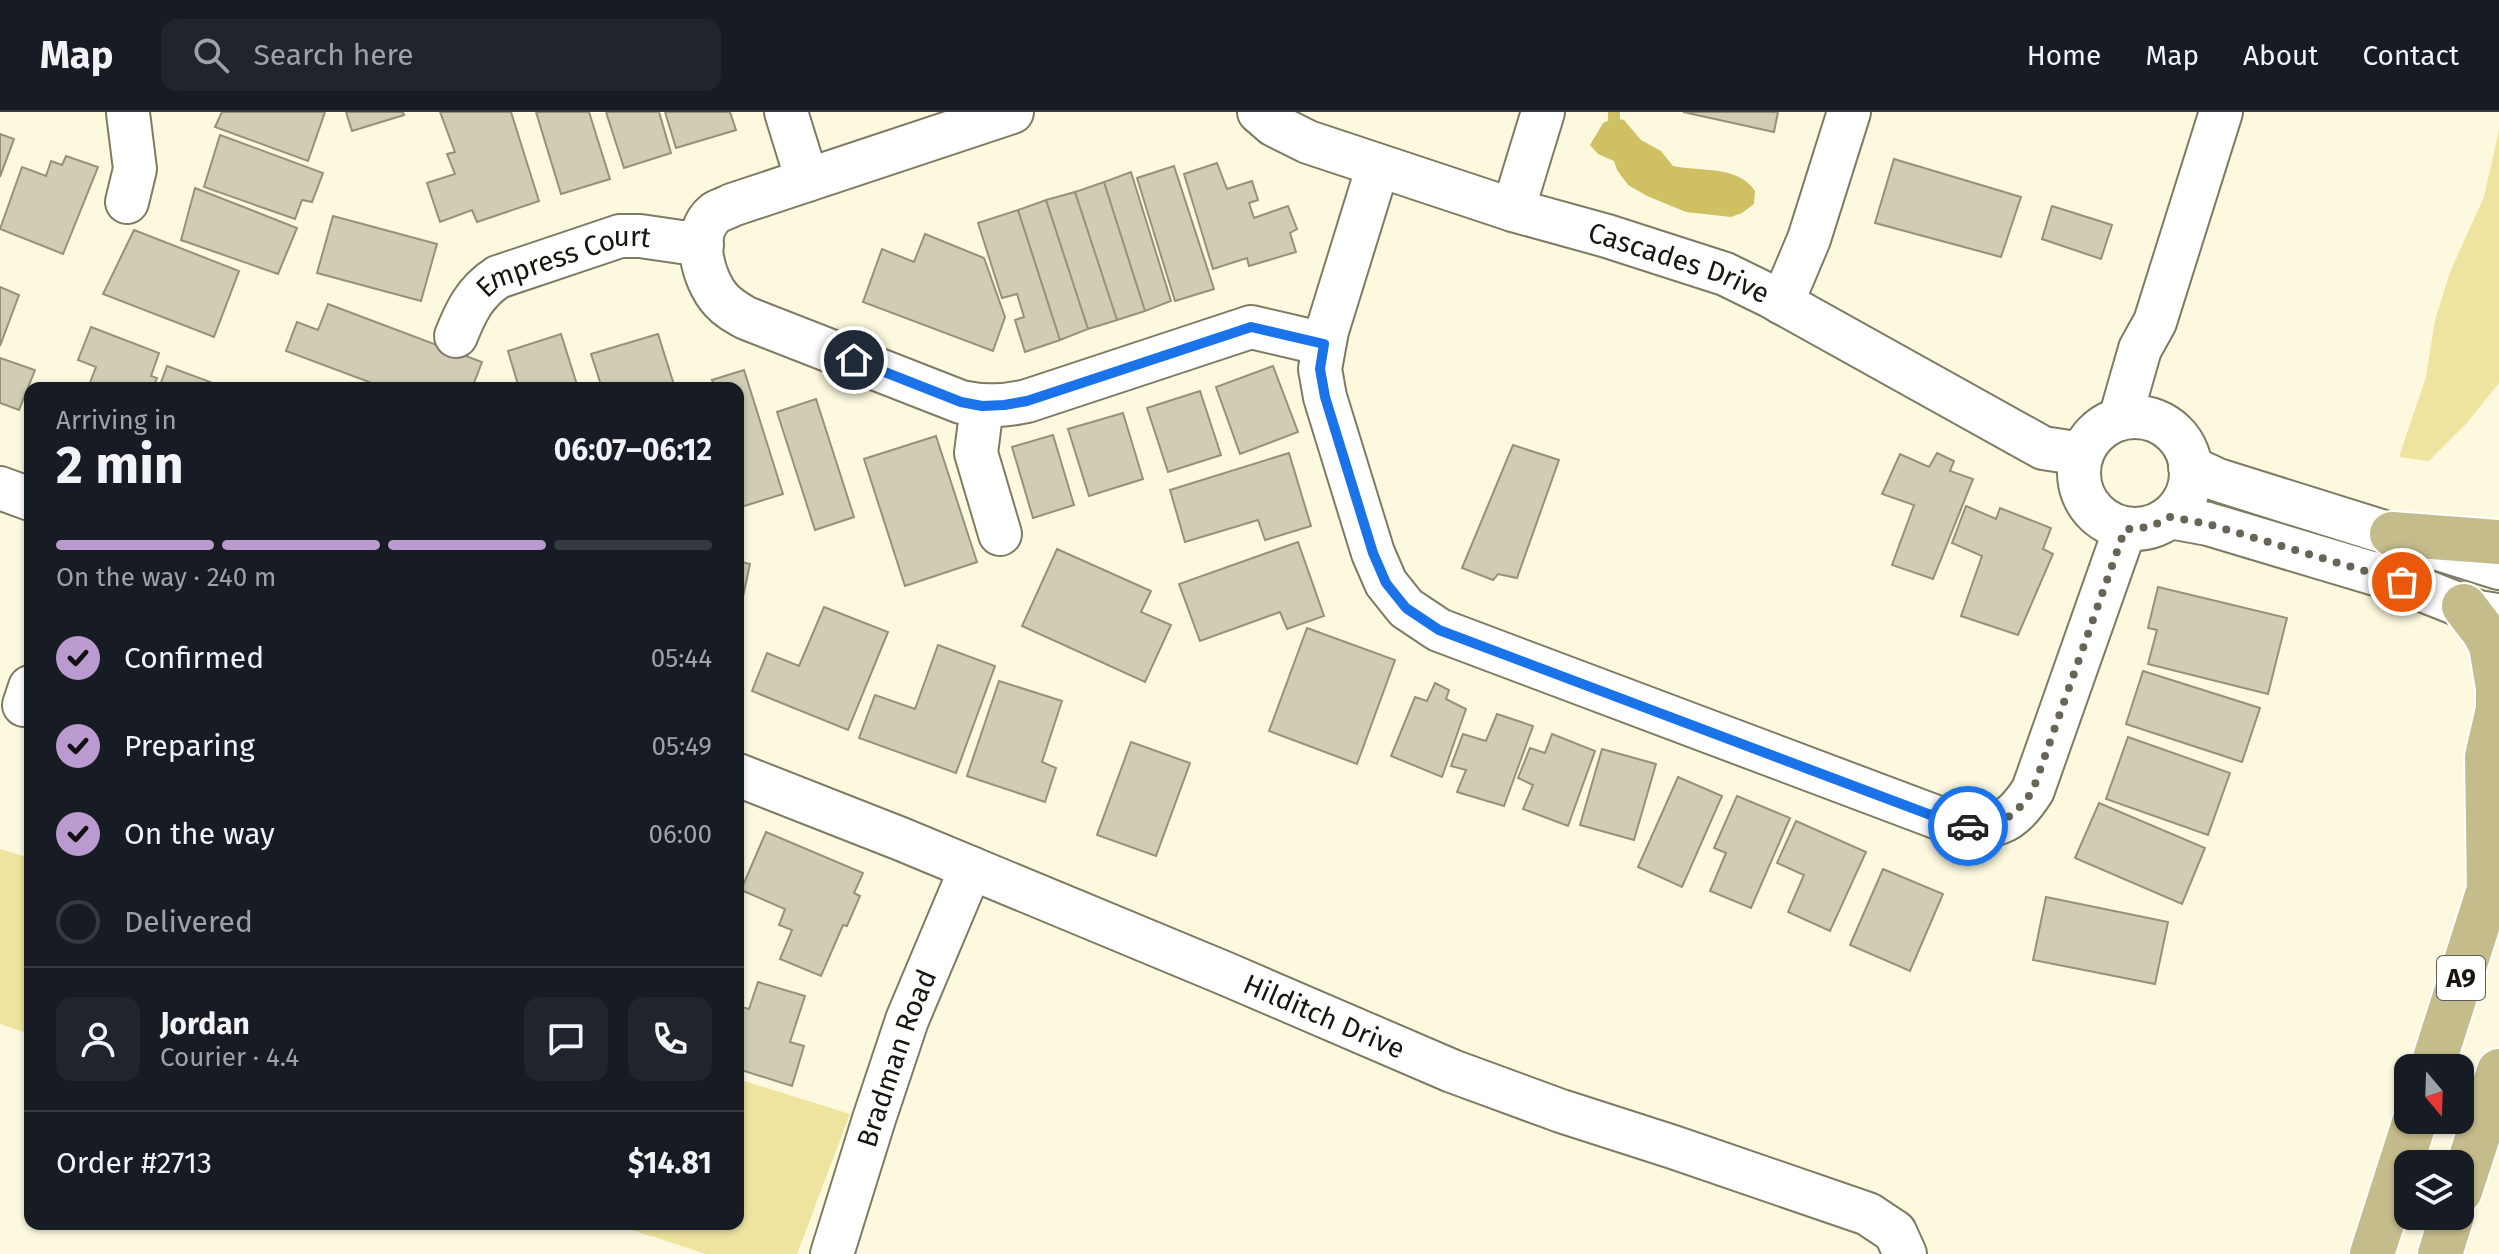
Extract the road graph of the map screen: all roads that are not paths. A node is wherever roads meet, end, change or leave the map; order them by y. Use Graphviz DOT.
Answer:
graph roads {
  1 [pos="106,112"];
  2 [pos="136,112"];
  3 [pos="786,112"];
  4 [pos="1012,112"];
  5 [pos="1259,112"];
  6 [pos="1543,112"];
  7 [pos="1849,112"];
  8 [pos="2221,112"];
  9 [pos="128,113"];
  10 [pos="1378,166"];
  11 [pos="807,180"];
  12 [pos="127,202"];
  13 [pos="1513,210"];
  14 [pos="702,245"];
  15 [pos="1782,303"];
  16 [pos="2155,322"];
  17 [pos="456,336"];
  18 [pos="1324,344"];
  19 [pos="982,406"];
  20 [pos="2120,419"];
  21 [pos="2183,451"];
  22 [pos="2082,454"];
  23 [pos="0,488"];
  24 [pos="24,497"];
  25 [pos="2170,517"];
  26 [pos="2125,529"];
  27 [pos="1000,534"];
  28 [pos="2392,534"];
  29 [pos="2499,542"];
  30 [pos="2499,568"];
  31 [pos="2482,611"];
  32 [pos="744,777"];
  33 [pos="971,868"];
  34 [pos="2494,874"];
  35 [pos="2436,1054"];
  36 [pos="2499,1071"];
  37 [pos="2411,1134"];
  38 [pos="2473,1150"];
  39 [pos="2448,1230"];
  40 [pos="832,1254"];
  41 [pos="1905,1254"];
  42 [pos="2372,1254"];
  43 [pos="2440,1254"];
  1 -- 9 [label="street"];
  2 -- 9 [label="street"];
  3 -- 11 [label="street"];
  4 -- 11 [label="street"];
  5 -- 10 [label="street, Cascades Drive"];
  6 -- 13 [label="street"];
  7 -- 15 [label="street"];
  8 -- 16 [label="street"];
  9 -- 12 [label="street"];
  10 -- 13 [label="street, Cascades Drive"];
  10 -- 18 [label="street"];
  11 -- 14 [label="street"];
  13 -- 15 [label="street, Cascades Drive"];
  14 -- 17 [label="street, Empress Court"];
  14 -- 19 [label="street"];
  15 -- 22 [label="street, Cascades Drive"];
  16 -- 20 [label="street"];
  16 -- 21 [label="street"];
  18 -- 19 [label="street"];
  18 -- 26 [label="street"];
  19 -- 27 [label="street"];
  20 -- 21 [label="street"];
  20 -- 22 [label="street"];
  21 -- 25 [label="street"];
  21 -- 28 [label="street"];
  22 -- 26 [label="street"];
  23 -- 24 [label="street"];
  25 -- 26 [label="street"];
  25 -- 31 [label="street"];
  28 -- 29 [label="main road"];
  28 -- 30 [label="street"];
  31 -- 34 [label="main road"];
  32 -- 33 [label="street, Hilditch Drive"];
  33 -- 40 [label="street, Bradman Road"];
  33 -- 41 [label="street, Hilditch Drive"];
  34 -- 35 [label="main road, A9"];
  36 -- 38 [label="main road"];
  37 -- 42 [label="main road"];
  39 -- 43 [label="main road"];
}
